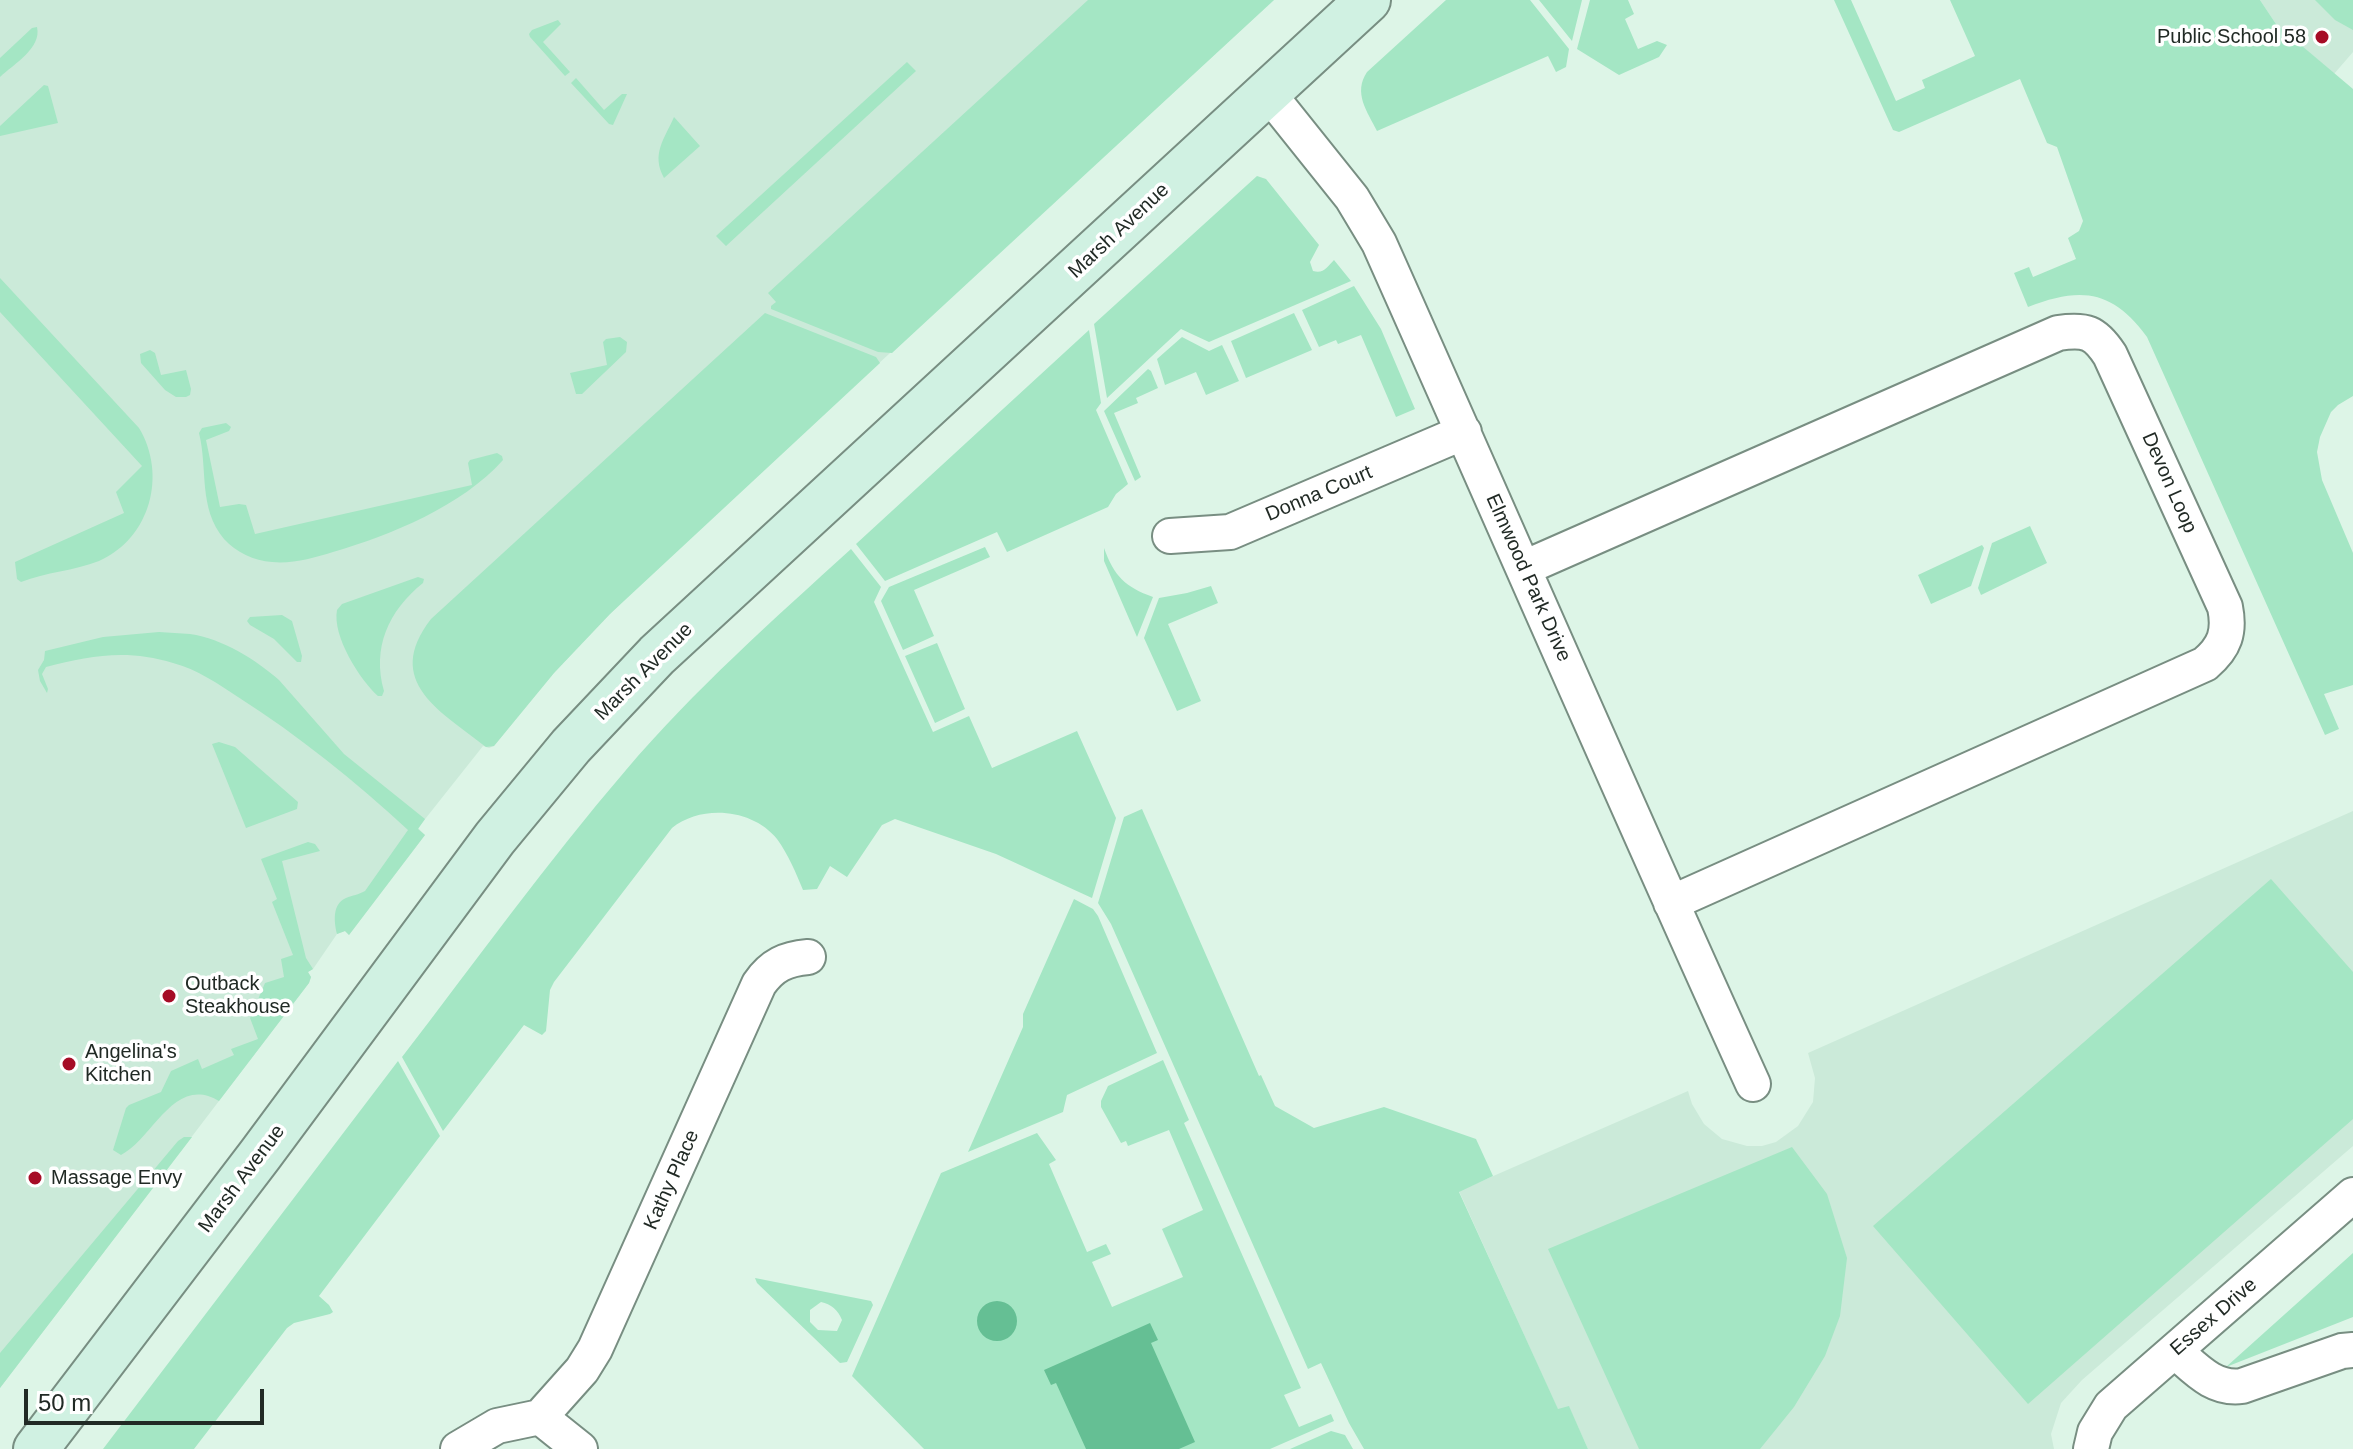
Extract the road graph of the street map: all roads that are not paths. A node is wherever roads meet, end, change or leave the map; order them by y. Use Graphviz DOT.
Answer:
graph roads {
  1 [pos="1368,0"];
  2 [pos="1268,93"];
  3 [pos="1464,432"];
  4 [pos="1170,536"];
  5 [pos="1524,568"];
  6 [pos="1671,903"];
  7 [pos="808,957"];
  8 [pos="1753,1084"];
  9 [pos="2353,1195"];
  10 [pos="2353,1350"];
  11 [pos="2175,1351"];
  12 [pos="540,1417"];
  13 [pos="36,1449"];
  14 [pos="458,1449"];
  15 [pos="580,1449"];
  16 [pos="2091,1449"];
  1 -- 2 [label="street, Marsh Avenue"];
  2 -- 3 [label="street, Elmwood Park Drive"];
  2 -- 13 [label="street, Marsh Avenue"];
  3 -- 4 [label="street, Donna Court"];
  3 -- 5 [label="street, Elmwood Park Drive"];
  5 -- 6 [label="street, Elmwood Park Drive"];
  5 -- 6 [label="street, Devon Loop"];
  6 -- 8 [label="street, Elmwood Park Drive"];
  7 -- 12 [label="street, Kathy Place"];
  9 -- 11 [label="street, Essex Drive"];
  10 -- 11 [label="street"];
  11 -- 16 [label="street, Essex Drive"];
  12 -- 14 [label="street"];
  12 -- 15 [label="street"];
}
